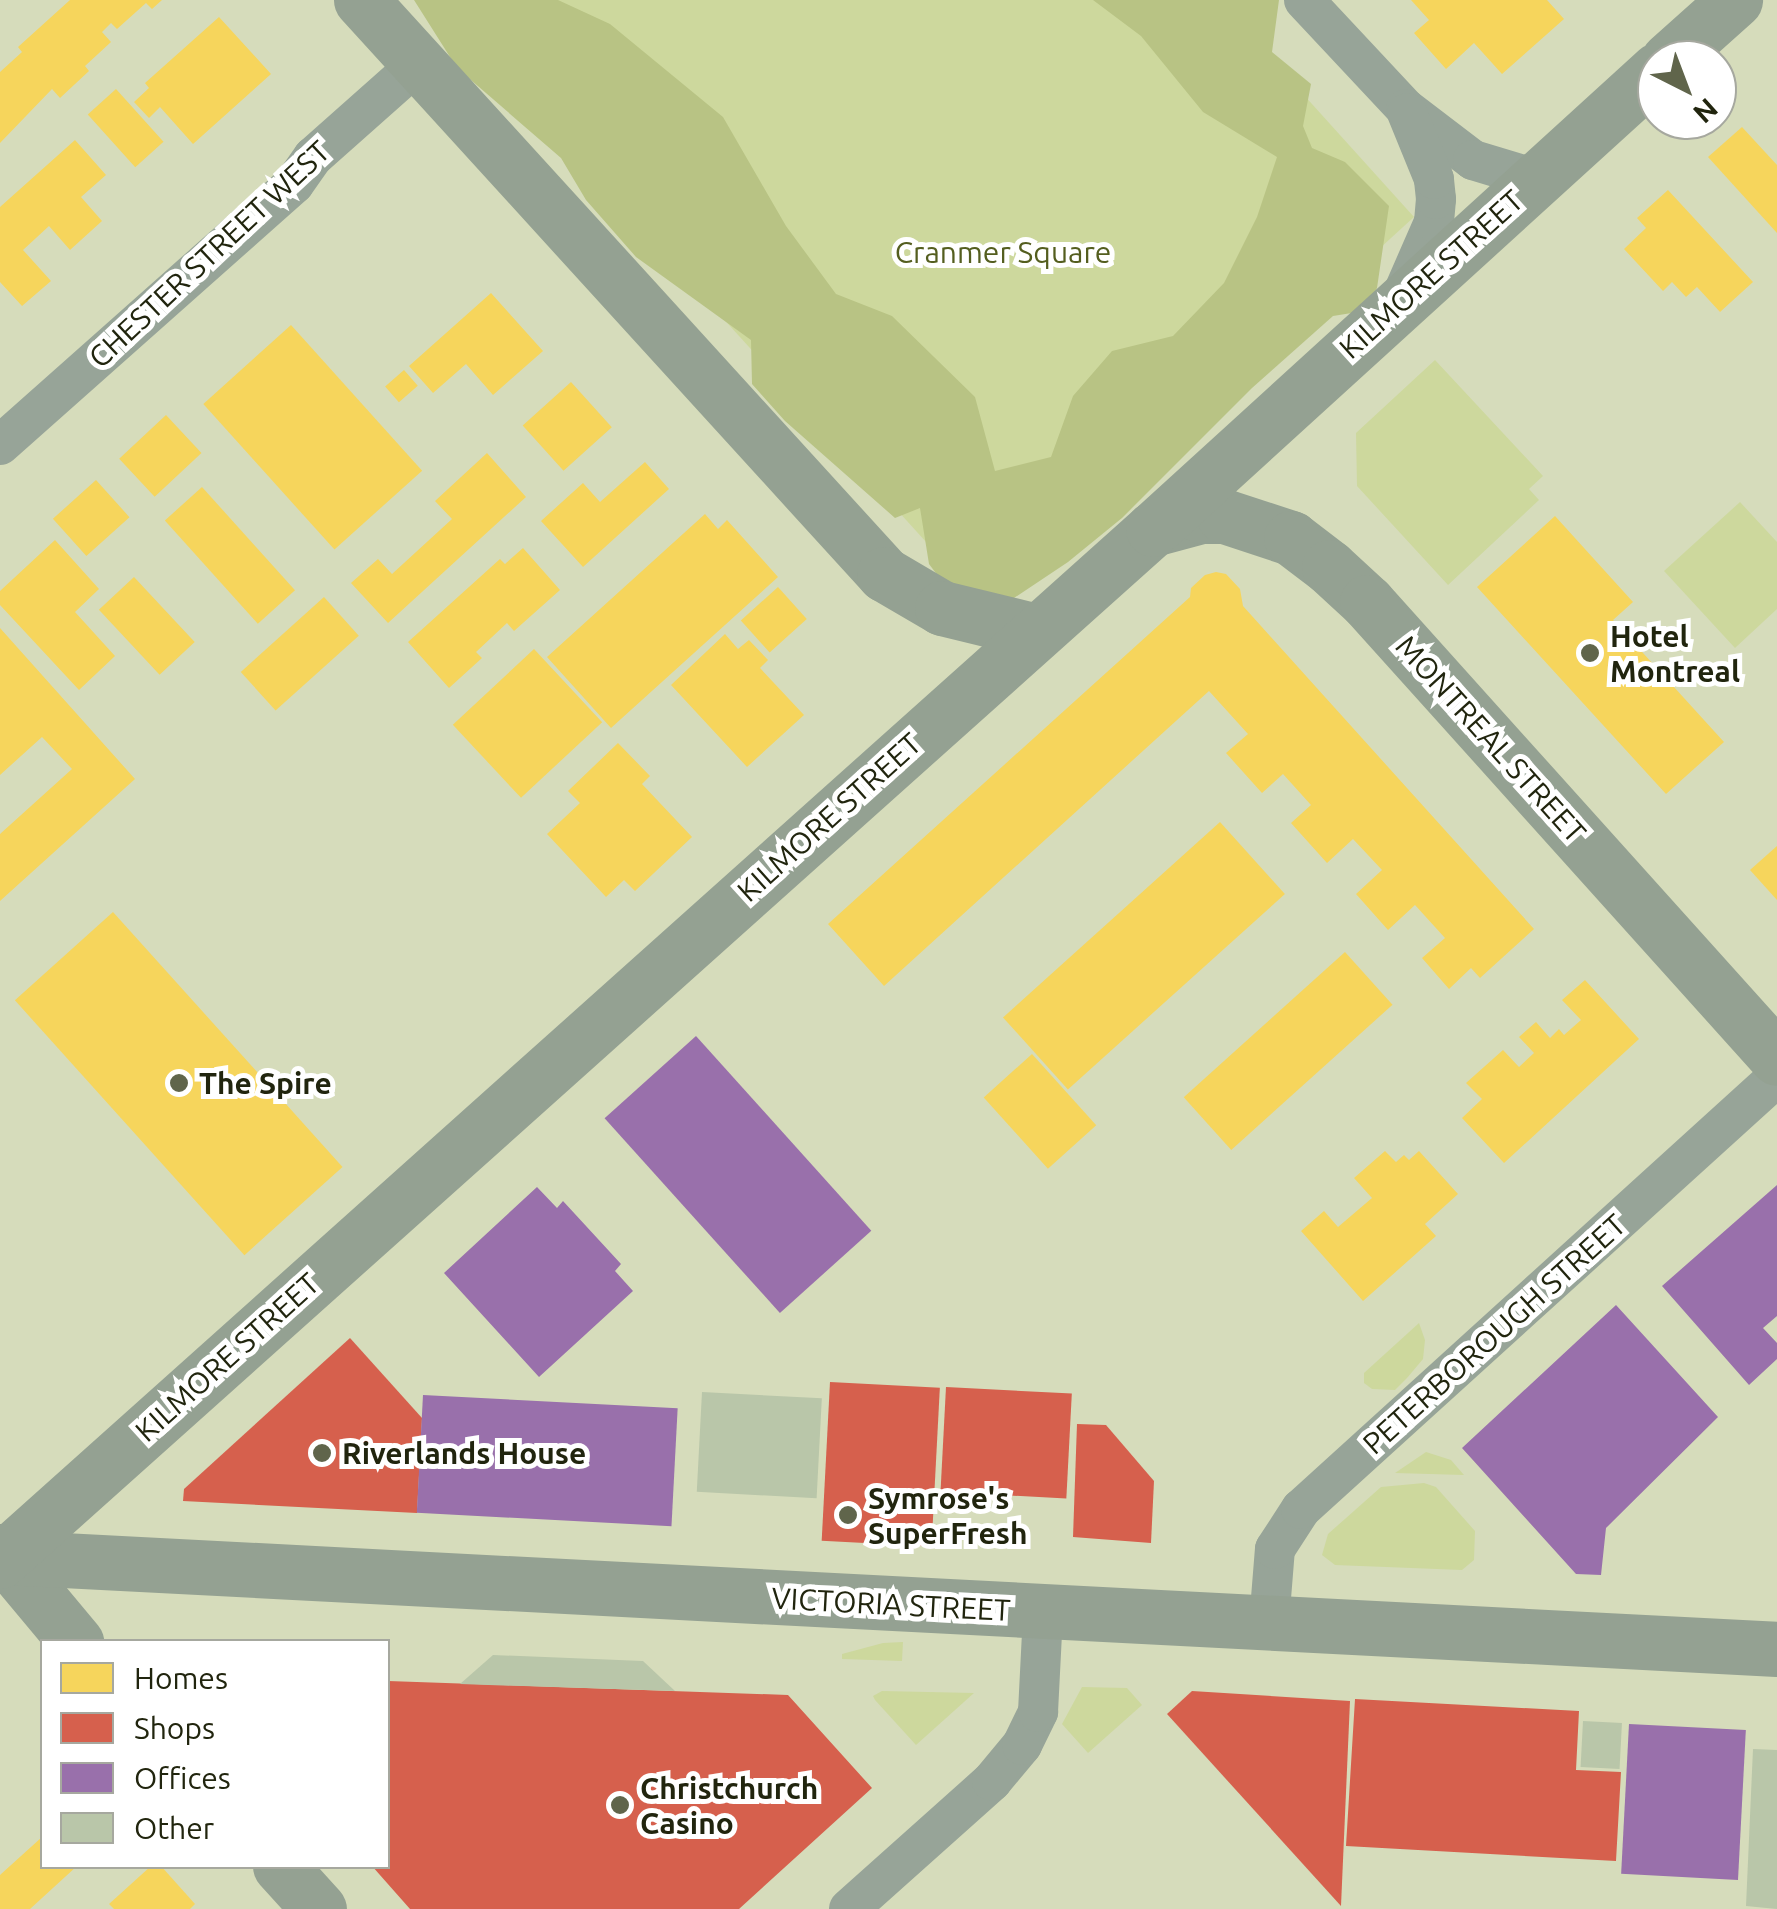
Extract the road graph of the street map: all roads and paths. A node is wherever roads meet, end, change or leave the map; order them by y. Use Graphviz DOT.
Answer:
graph roads {
  1 [pos="361,0"];
  2 [pos="1304,0"];
  3 [pos="1735,0"];
  4 [pos="1690,40"];
  5 [pos="419,63"];
  6 [pos="1637,88"];
  7 [pos="1406,109"];
  8 [pos="1536,179"];
  9 [pos="1395,307"];
  10 [pos="0,445"];
  11 [pos="1153,529"];
  12 [pos="1036,631"];
  13 [pos="1777,1058"];
  14 [pos="1777,1077"];
  15 [pos="2,1556"];
  16 [pos="1043,1612"];
  17 [pos="1269,1623"];
  18 [pos="73,1639"];
  19 [pos="1777,1649"];
  20 [pos="283,1869"];
  21 [pos="319,1909"];
  22 [pos="849,1909"];
  1 -- 5 [label="main road"];
  2 -- 7 [label="street"];
  3 -- 4 [label="main road"];
  5 -- 10 [label="street, CHESTER STREET WEST"];
  5 -- 12 [label="main road"];
  6 -- 8 [label="main road, KILMORE STREET"];
  7 -- 8 [label="street"];
  7 -- 9 [label="street"];
  8 -- 9 [label="main road, KILMORE STREET"];
  9 -- 11 [label="main road, KILMORE STREET"];
  11 -- 12 [label="main road, KILMORE STREET"];
  11 -- 13 [label="main road, MONTREAL STREET"];
  12 -- 15 [label="main road, KILMORE STREET"];
  14 -- 17 [label="street, PETERBOROUGH STREET"];
  15 -- 16 [label="main road, VICTORIA STREET"];
  15 -- 18 [label="main road"];
  16 -- 17 [label="main road, VICTORIA STREET"];
  16 -- 22 [label="street"];
  17 -- 19 [label="main road, VICTORIA STREET"];
  20 -- 21 [label="main road"];
}
